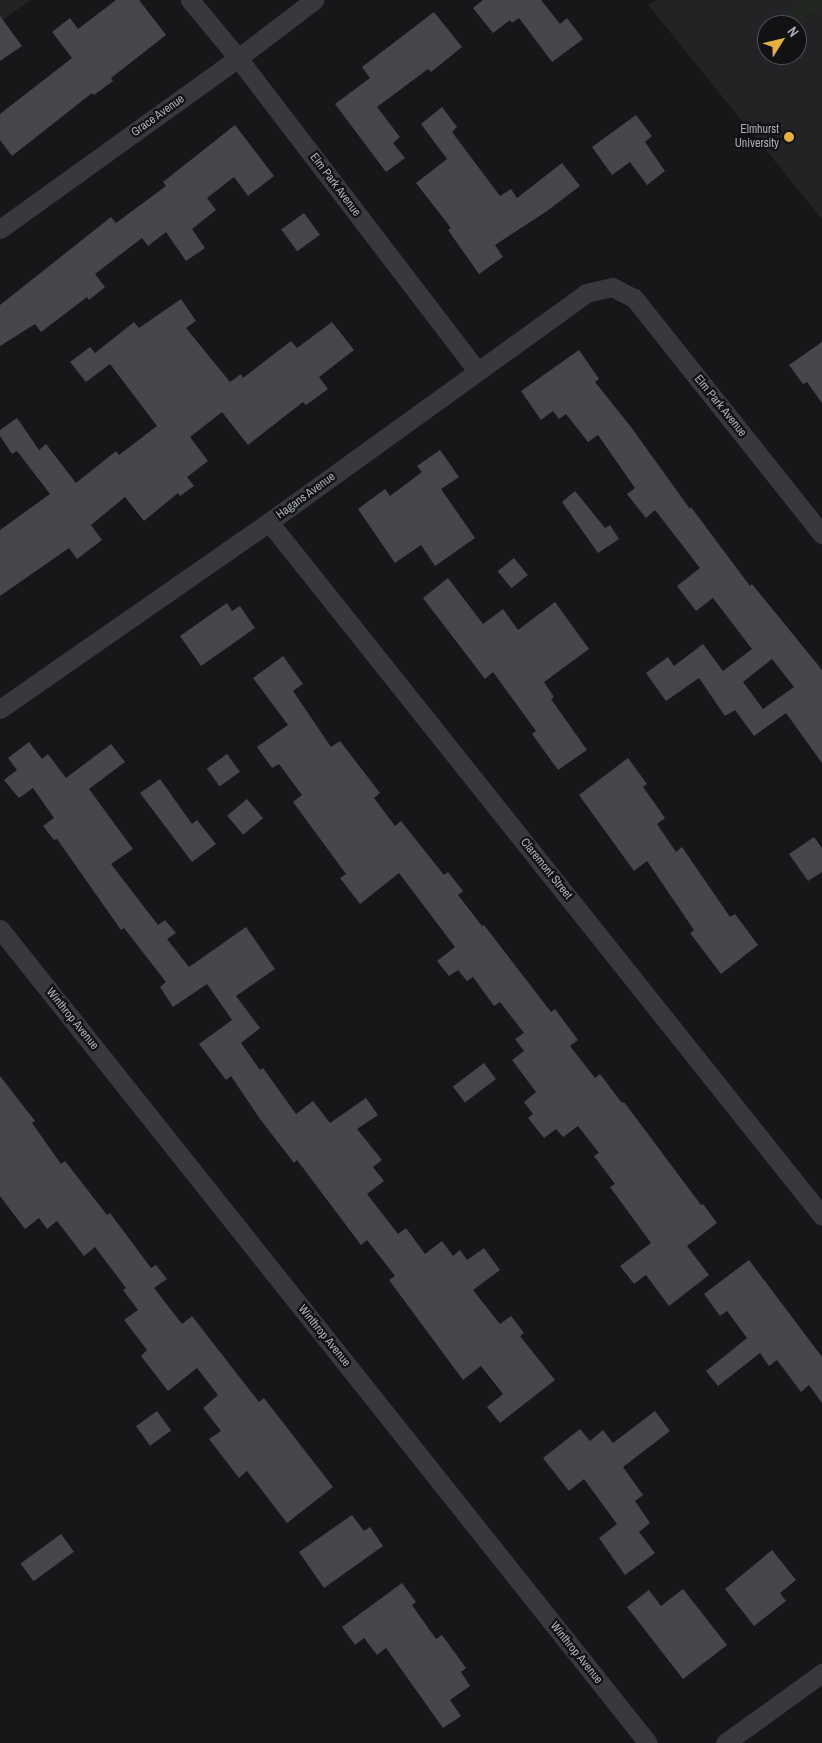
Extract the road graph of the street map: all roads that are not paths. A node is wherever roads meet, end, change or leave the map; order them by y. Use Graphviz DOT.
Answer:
graph roads {
  1 [pos="190,0"];
  2 [pos="314,0"];
  3 [pos="238,58"];
  4 [pos="0,229"];
  5 [pos="612,287"];
  6 [pos="477,371"];
  7 [pos="270,522"];
  8 [pos="822,534"];
  9 [pos="0,709"];
  10 [pos="0,930"];
  11 [pos="822,1216"];
  12 [pos="822,1673"];
  13 [pos="648,1743"];
  14 [pos="725,1743"];
  1 -- 3 [label="street, Elm Park Avenue"];
  2 -- 3 [label="street, Grace Avenue"];
  3 -- 4 [label="street, Grace Avenue"];
  3 -- 6 [label="street, Elm Park Avenue"];
  5 -- 6 [label="street, Hagans Avenue"];
  5 -- 8 [label="street, Elm Park Avenue"];
  6 -- 7 [label="street, Hagans Avenue"];
  7 -- 9 [label="street, Hagans Avenue"];
  7 -- 11 [label="street, Claremont Street"];
  10 -- 13 [label="street, Winthrop Avenue"];
  12 -- 14 [label="street"];
}
